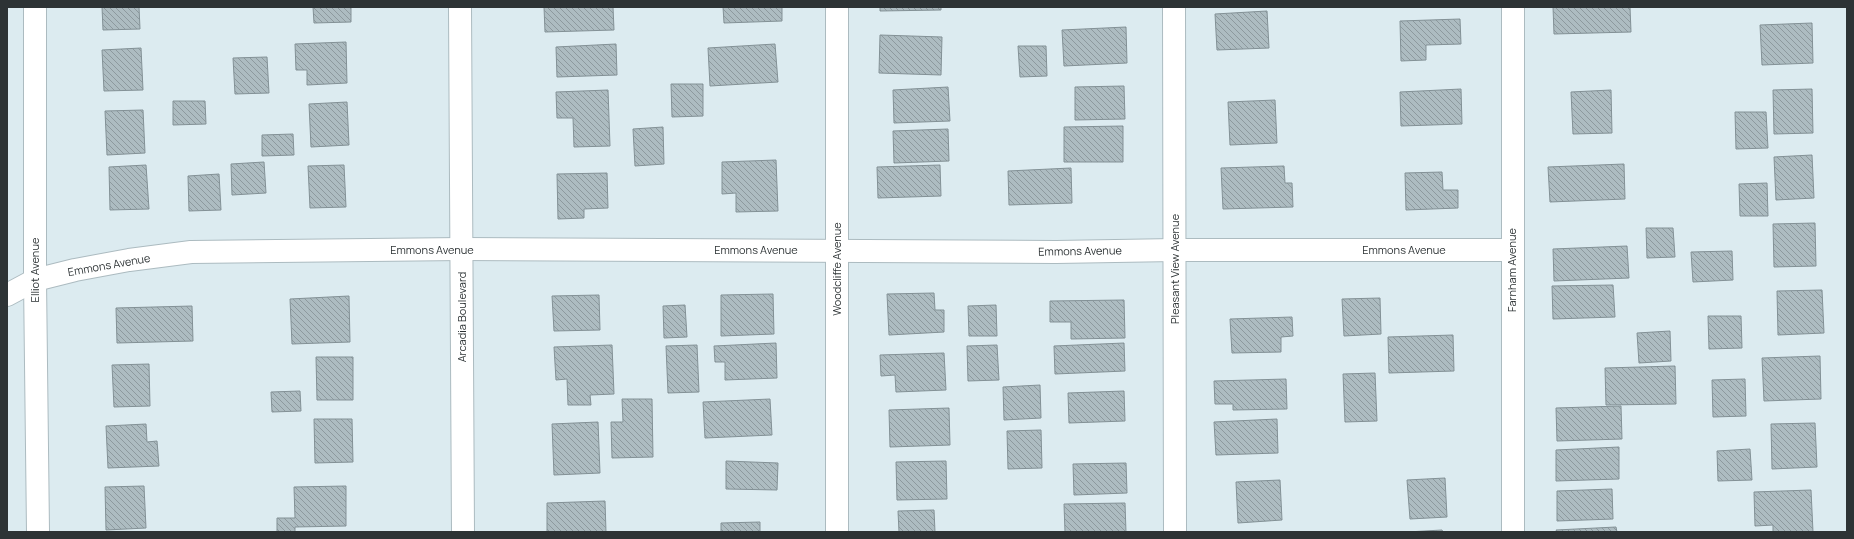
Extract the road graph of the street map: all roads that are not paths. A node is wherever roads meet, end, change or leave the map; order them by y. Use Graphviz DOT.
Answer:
graph roads {
  1 [pos="35,7"];
  2 [pos="460,7"];
  3 [pos="837,7"];
  4 [pos="1174,7"];
  5 [pos="1513,7"];
  6 [pos="462,250"];
  7 [pos="1175,250"];
  8 [pos="1512,250"];
  9 [pos="837,251"];
  10 [pos="35,280"];
  11 [pos="7,295"];
  12 [pos="38,532"];
  13 [pos="463,532"];
  14 [pos="837,532"];
  15 [pos="1175,532"];
  16 [pos="1513,532"];
  1 -- 10 [label="street, Elliot Avenue"];
  2 -- 6 [label="street, Arcadia Boulevard"];
  3 -- 9 [label="street, Woodcliffe Avenue"];
  4 -- 7 [label="street, Pleasant View Avenue"];
  5 -- 8 [label="street, Farnham Avenue"];
  6 -- 9 [label="street, Emmons Avenue"];
  6 -- 10 [label="street, Emmons Avenue"];
  6 -- 13 [label="street, Arcadia Boulevard"];
  7 -- 8 [label="street, Emmons Avenue"];
  7 -- 9 [label="street, Emmons Avenue"];
  7 -- 15 [label="street, Pleasant View Avenue"];
  8 -- 16 [label="street, Farnham Avenue"];
  9 -- 14 [label="street, Woodcliffe Avenue"];
  10 -- 11 [label="street, Emmons Avenue"];
  10 -- 12 [label="street, Elliot Avenue"];
}
